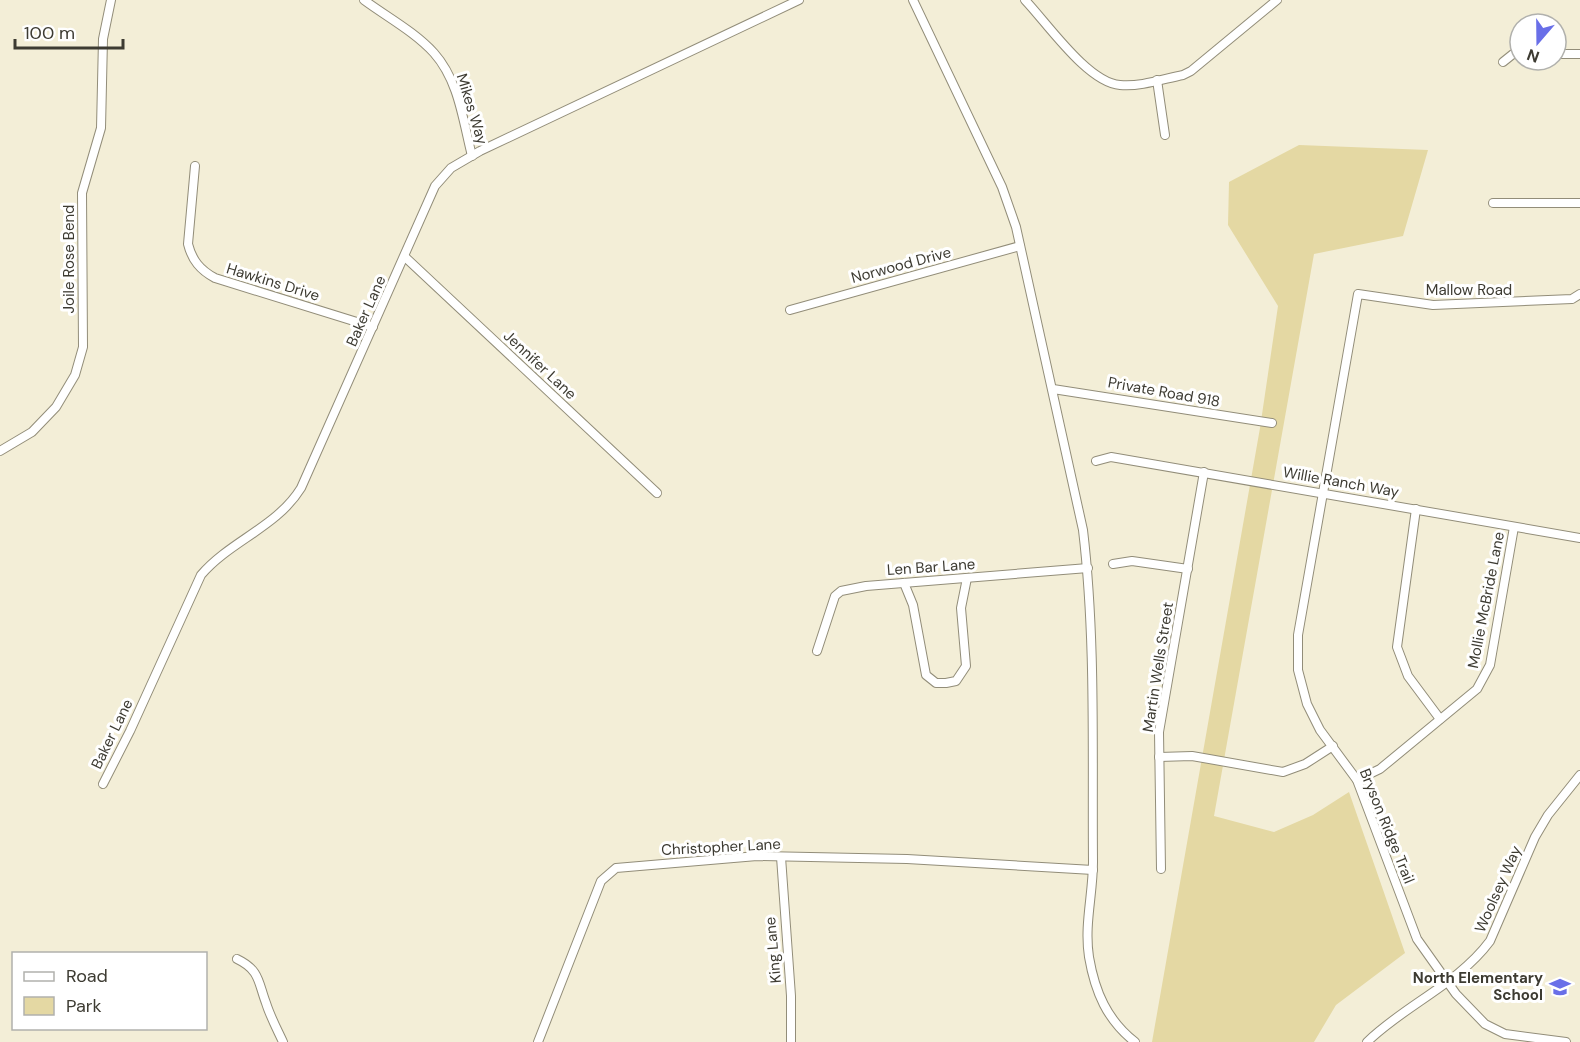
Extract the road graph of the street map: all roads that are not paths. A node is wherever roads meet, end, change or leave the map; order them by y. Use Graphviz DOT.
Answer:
graph roads {
  1 [pos="111,0"];
  2 [pos="364,0"];
  3 [pos="799,0"];
  4 [pos="913,0"];
  5 [pos="1025,0"];
  6 [pos="1277,0"];
  7 [pos="1508,58"];
  8 [pos="1503,62"];
  9 [pos="1157,80"];
  10 [pos="1165,135"];
  11 [pos="472,156"];
  12 [pos="195,166"];
  13 [pos="1493,203"];
  14 [pos="1580,203"];
  15 [pos="1020,246"];
  16 [pos="405,257"];
  17 [pos="1358,294"];
  18 [pos="1580,294"];
  19 [pos="790,310"];
  20 [pos="373,327"];
  21 [pos="1053,389"];
  22 [pos="1272,423"];
  23 [pos="0,451"];
  24 [pos="1096,461"];
  25 [pos="1204,472"];
  26 [pos="657,493"];
  27 [pos="1323,493"];
  28 [pos="1416,509"];
  29 [pos="1514,527"];
  30 [pos="1580,538"];
  31 [pos="1113,564"];
  32 [pos="1088,568"];
  33 [pos="1188,569"];
  34 [pos="967,578"];
  35 [pos="904,583"];
  36 [pos="817,651"];
  37 [pos="1440,719"];
  38 [pos="1333,746"];
  39 [pos="1159,757"];
  40 [pos="1580,775"];
  41 [pos="1357,780"];
  42 [pos="103,784"];
  43 [pos="781,856"];
  44 [pos="1161,869"];
  45 [pos="1093,870"];
  46 [pos="237,958"];
  47 [pos="1448,982"];
  48 [pos="283,1042"];
  49 [pos="538,1042"];
  50 [pos="790,1042"];
  51 [pos="1135,1042"];
  52 [pos="1367,1042"];
  53 [pos="1566,1042"];
  1 -- 23 [label="street, Joile Rose Bend"];
  2 -- 11 [label="street, Mikes Way"];
  3 -- 11 [label="street, Baker Lane"];
  4 -- 15 [label="street"];
  5 -- 9 [label="street"];
  6 -- 9 [label="street"];
  7 -- 8 [label="street"];
  9 -- 10 [label="street"];
  11 -- 16 [label="street, Baker Lane"];
  12 -- 20 [label="street, Hawkins Drive"];
  13 -- 14 [label="street"];
  15 -- 19 [label="street, Norwood Drive"];
  15 -- 21 [label="street"];
  16 -- 20 [label="street, Baker Lane"];
  16 -- 26 [label="street, Jennifer Lane"];
  17 -- 18 [label="street, Mallow Road"];
  17 -- 27 [label="street, Bryson Ridge Trail"];
  20 -- 42 [label="street, Baker Lane"];
  21 -- 22 [label="street, Private Road 918"];
  21 -- 32 [label="street"];
  24 -- 25 [label="street, Willie Ranch Way"];
  25 -- 27 [label="street, Willie Ranch Way"];
  25 -- 33 [label="street, Martin Wells Street"];
  27 -- 28 [label="street, Willie Ranch Way"];
  27 -- 38 [label="street, Bryson Ridge Trail"];
  28 -- 29 [label="street, Willie Ranch Way"];
  28 -- 37 [label="street"];
  29 -- 30 [label="street, Willie Ranch Way"];
  29 -- 37 [label="street, Mollie McBride Lane"];
  31 -- 33 [label="street"];
  32 -- 34 [label="street, Len Bar Lane"];
  32 -- 45 [label="street"];
  33 -- 39 [label="street, Martin Wells Street"];
  34 -- 35 [label="street, Len Bar Lane"];
  34 -- 35 [label="street"];
  35 -- 36 [label="street, Len Bar Lane"];
  37 -- 41 [label="street, Mollie McBride Lane"];
  38 -- 39 [label="street"];
  38 -- 41 [label="street, Bryson Ridge Trail"];
  39 -- 44 [label="street, Martin Wells Street"];
  40 -- 47 [label="street, Woolsey Way"];
  41 -- 47 [label="street, Bryson Ridge Trail"];
  43 -- 45 [label="street, Christopher Lane"];
  43 -- 49 [label="street, Christopher Lane"];
  43 -- 50 [label="street, King Lane"];
  45 -- 51 [label="street"];
  46 -- 48 [label="street"];
  47 -- 52 [label="street, Woolsey Way"];
  47 -- 53 [label="street, Bryson Ridge Trail"];
}
